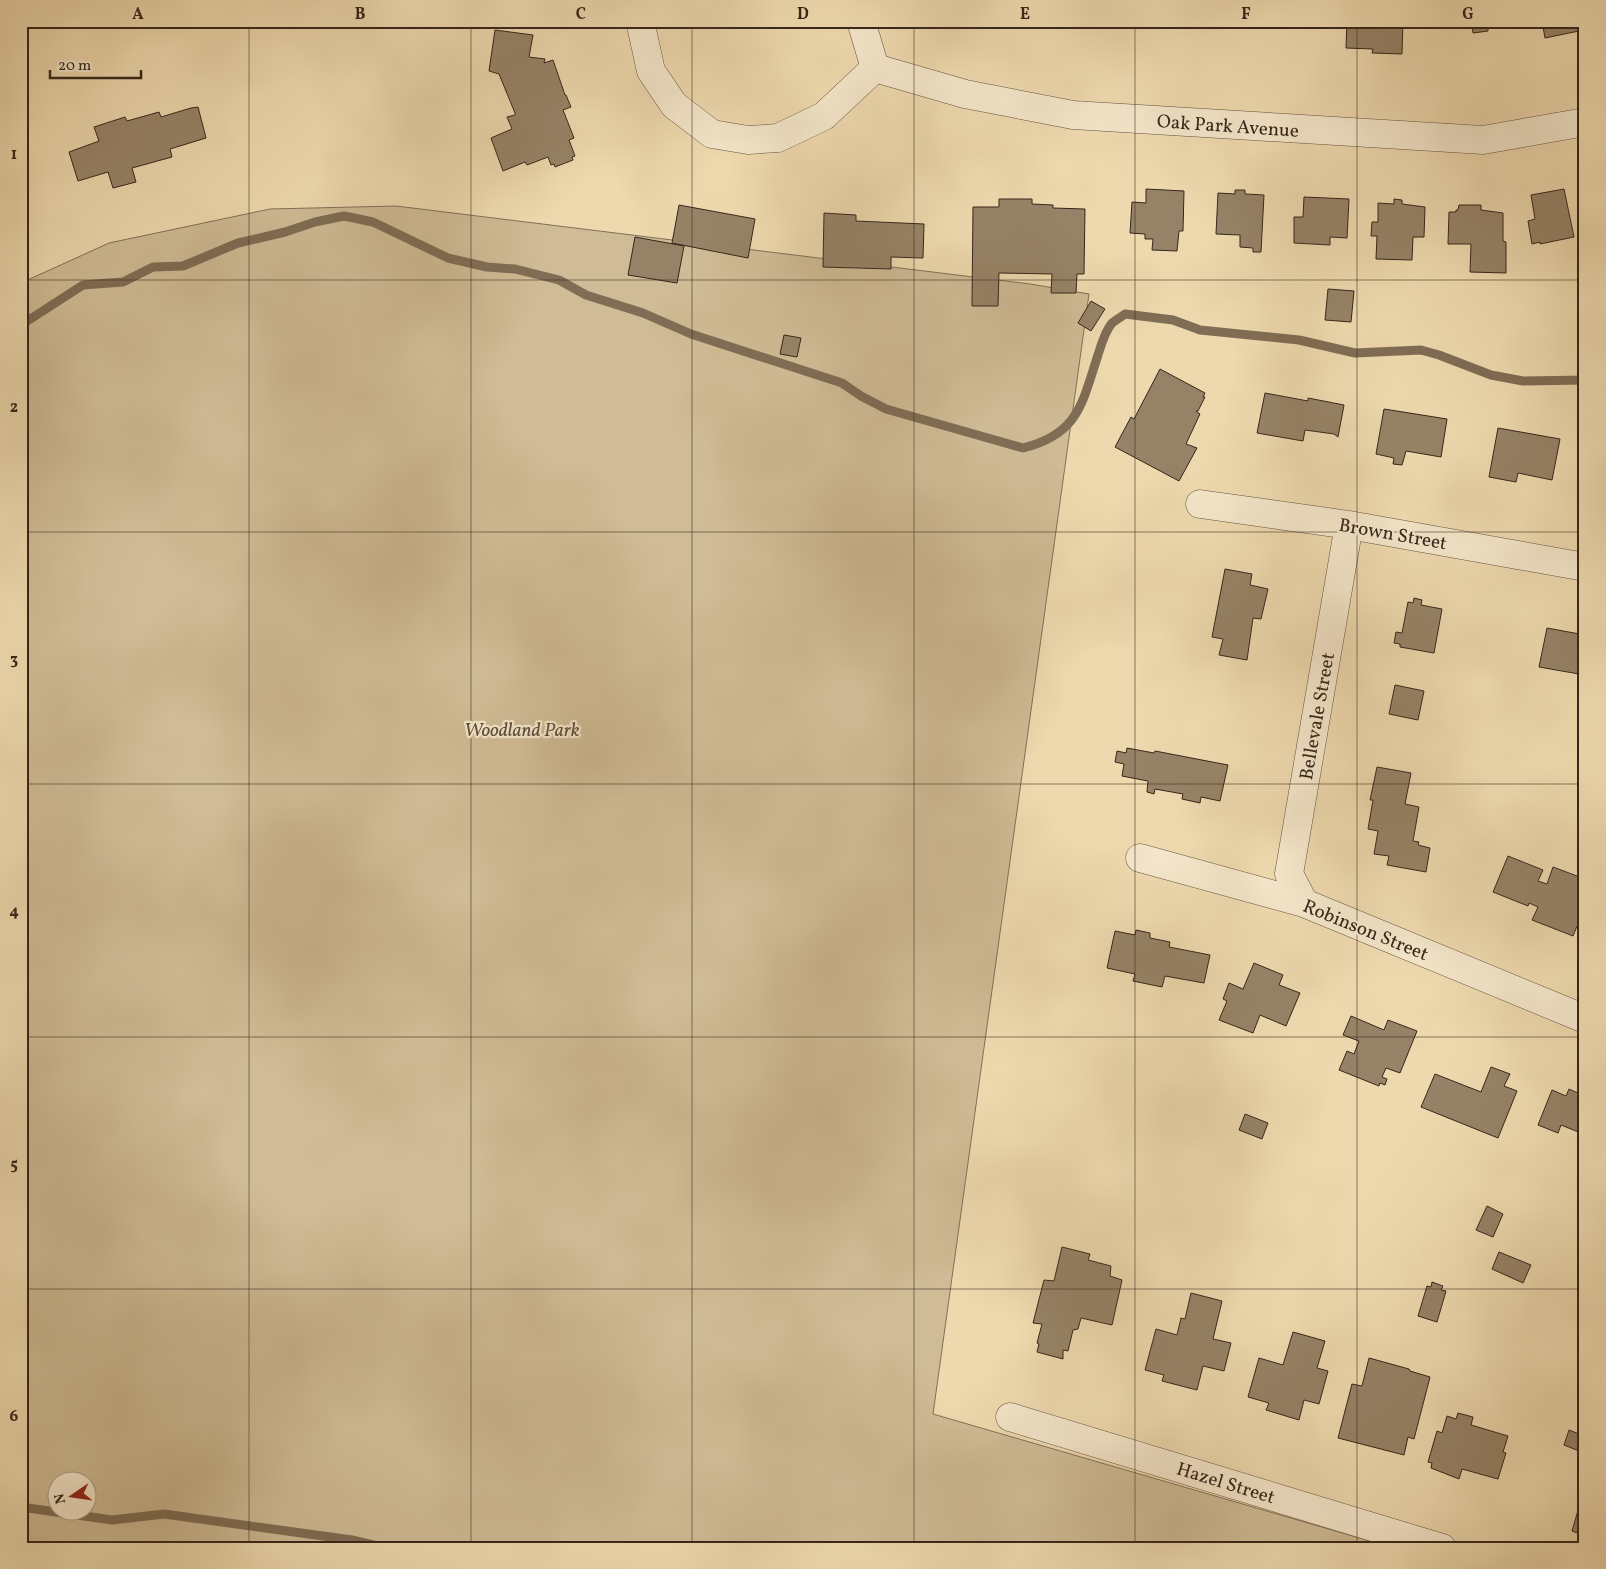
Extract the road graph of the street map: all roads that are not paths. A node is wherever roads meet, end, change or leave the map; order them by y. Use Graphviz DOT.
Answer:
graph roads {
  1 [pos="644,21"];
  2 [pos="861,21"];
  3 [pos="875,68"];
  4 [pos="1585,122"];
  5 [pos="1200,504"];
  6 [pos="1349,525"];
  7 [pos="1585,567"];
  8 [pos="1140,858"];
  9 [pos="1304,903"];
  10 [pos="1585,1019"];
  11 [pos="1010,1417"];
  12 [pos="1442,1548"];
  1 -- 3 [label="street"];
  2 -- 3 [label="street"];
  3 -- 4 [label="street, Oak Park Avenue"];
  5 -- 6 [label="street, Brown Street"];
  6 -- 7 [label="street, Brown Street"];
  6 -- 9 [label="street, Bellevale Street"];
  8 -- 9 [label="street, Robinson Street"];
  9 -- 10 [label="street, Robinson Street"];
  11 -- 12 [label="street, Hazel Street"];
}
